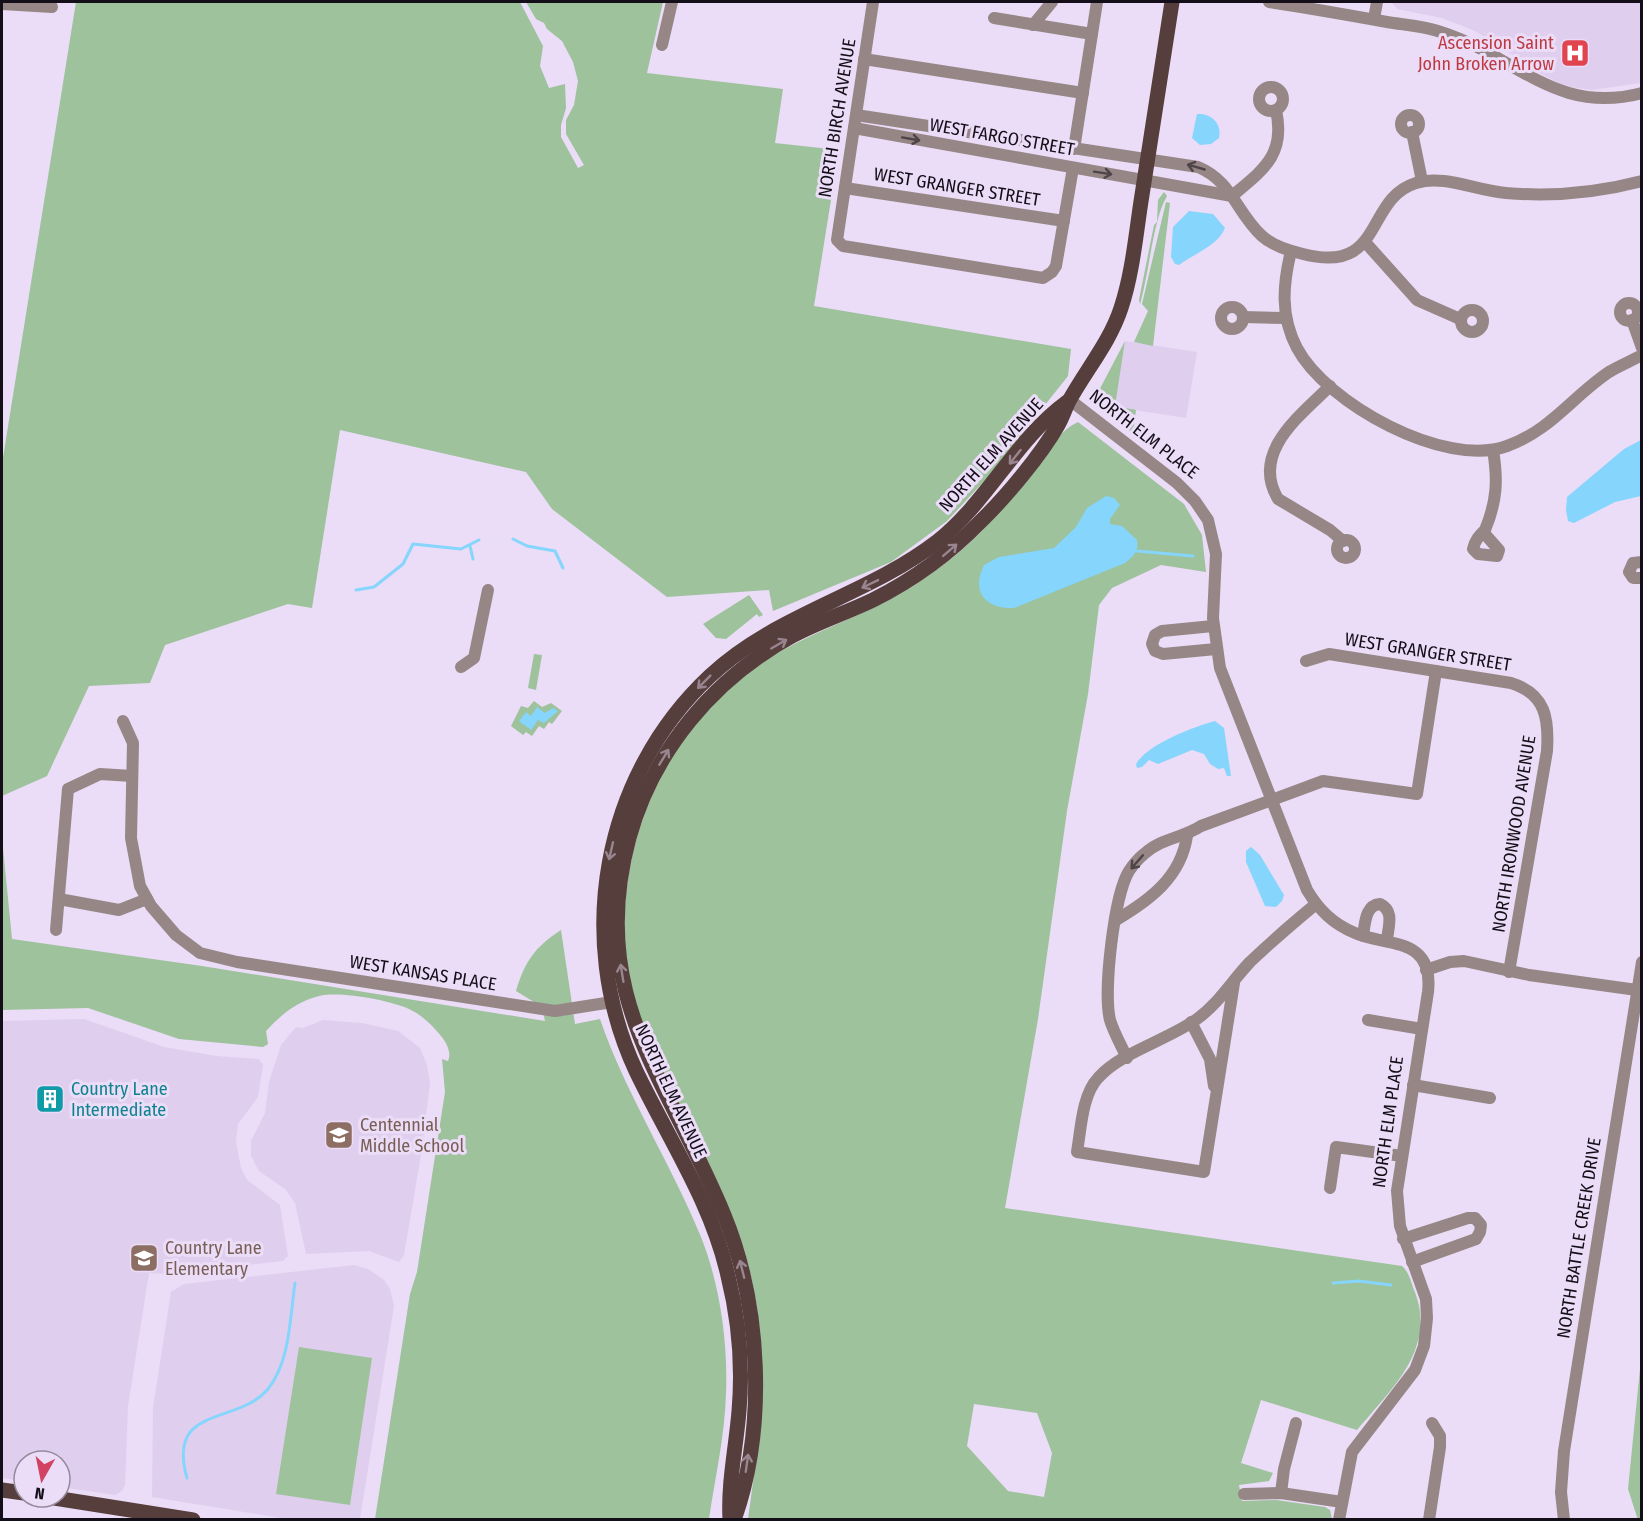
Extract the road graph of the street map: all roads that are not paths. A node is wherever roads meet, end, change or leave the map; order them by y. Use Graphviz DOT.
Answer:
graph roads {
  1 [pos="672,2"];
  2 [pos="873,2"];
  3 [pos="1052,2"];
  4 [pos="1097,2"];
  5 [pos="1172,2"];
  6 [pos="1269,2"];
  7 [pos="1377,2"];
  8 [pos="2,4"];
  9 [pos="52,7"];
  10 [pos="994,18"];
  11 [pos="1374,20"];
  12 [pos="1033,25"];
  13 [pos="1092,34"];
  14 [pos="662,45"];
  15 [pos="864,59"];
  16 [pos="1083,93"];
  17 [pos="1641,93"];
  18 [pos="1276,110"];
  19 [pos="856,115"];
  20 [pos="854,128"];
  21 [pos="1412,132"];
  22 [pos="1074,149"];
  23 [pos="1148,159"];
  24 [pos="1073,168"];
  25 [pos="1144,180"];
  26 [pos="1422,181"];
  27 [pos="1641,181"];
  28 [pos="845,188"];
  29 [pos="1232,196"];
  30 [pos="1064,221"];
  31 [pos="1365,242"];
  32 [pos="1291,251"];
  33 [pos="1243,317"];
  34 [pos="1286,318"];
  35 [pos="1460,319"];
  36 [pos="1632,320"];
  37 [pos="1641,348"];
  38 [pos="1641,355"];
  39 [pos="1330,386"];
  40 [pos="1070,400"];
  41 [pos="1493,450"];
  42 [pos="1483,532"];
  43 [pos="1343,541"];
  44 [pos="1641,562"];
  45 [pos="1641,578"];
  46 [pos="488,590"];
  47 [pos="1213,626"];
  48 [pos="1216,649"];
  49 [pos="1306,662"];
  50 [pos="461,667"];
  51 [pos="1436,671"];
  52 [pos="1539,702"];
  53 [pos="123,721"];
  54 [pos="132,776"];
  55 [pos="1269,799"];
  56 [pos="1187,836"];
  57 [pos="59,898"];
  58 [pos="147,899"];
  59 [pos="1316,904"];
  60 [pos="1116,920"];
  61 [pos="56,930"];
  62 [pos="1363,936"];
  63 [pos="1387,940"];
  64 [pos="1641,962"];
  65 [pos="1426,970"];
  66 [pos="1509,972"];
  67 [pos="1234,983"];
  68 [pos="1637,990"];
  69 [pos="620,1001"];
  70 [pos="1368,1020"];
  71 [pos="1191,1022"];
  72 [pos="1422,1029"];
  73 [pos="1127,1058"];
  74 [pos="1413,1085"];
  75 [pos="1490,1098"];
  76 [pos="1215,1099"];
  77 [pos="1402,1156"];
  78 [pos="1330,1188"];
  79 [pos="1403,1239"];
  80 [pos="1412,1262"];
  81 [pos="1432,1423"];
  82 [pos="1296,1424"];
  83 [pos="1281,1493"];
  84 [pos="1244,1494"];
  85 [pos="72,1502"];
  86 [pos="1342,1503"];
  87 [pos="126,1514"];
  88 [pos="193,1520"];
  89 [pos="732,1520"];
  90 [pos="1339,1520"];
  91 [pos="1429,1520"];
  92 [pos="1564,1520"];
  1 -- 14 [label="street"];
  2 -- 15 [label="street, NORTH BIRCH AVENUE"];
  3 -- 12 [label="street"];
  4 -- 13 [label="street"];
  5 -- 23 [label="main road, NORTH ELM PLACE"];
  6 -- 11 [label="street"];
  7 -- 11 [label="street"];
  8 -- 9 [label="street"];
  10 -- 12 [label="street"];
  11 -- 17 [label="street"];
  12 -- 13 [label="street"];
  13 -- 16 [label="street"];
  15 -- 16 [label="street"];
  15 -- 19 [label="street, NORTH BIRCH AVENUE"];
  16 -- 22 [label="street"];
  18 -- 29 [label="street"];
  19 -- 20 [label="street, NORTH BIRCH AVENUE"];
  19 -- 22 [label="street, WEST FARGO STREET"];
  20 -- 24 [label="street, WEST FARGO STREET, one-way"];
  20 -- 28 [label="street, NORTH BIRCH AVENUE"];
  21 -- 26 [label="street"];
  22 -- 23 [label="street, WEST FARGO STREET"];
  23 -- 25 [label="main road, NORTH ELM PLACE"];
  29 -- 23 [label="street, WEST FARGO STREET, one-way"];
  24 -- 25 [label="street, WEST FARGO STREET, one-way"];
  24 -- 30 [label="street"];
  25 -- 29 [label="street, WEST FARGO STREET"];
  25 -- 40 [label="main road, NORTH ELM PLACE"];
  26 -- 27 [label="street"];
  26 -- 31 [label="street"];
  28 -- 30 [label="street, WEST GRANGER STREET"];
  28 -- 30 [label="street, NORTH BIRCH AVENUE"];
  29 -- 32 [label="street, WEST FARGO STREET"];
  31 -- 32 [label="street, WEST FARGO STREET"];
  31 -- 35 [label="street"];
  32 -- 34 [label="street"];
  33 -- 34 [label="street"];
  34 -- 39 [label="street"];
  36 -- 37 [label="street"];
  38 -- 41 [label="street"];
  39 -- 41 [label="street"];
  39 -- 43 [label="street"];
  40 -- 47 [label="street, NORTH ELM PLACE"];
  40 -- 69 [label="main road, NORTH ELM AVENUE"];
  41 -- 42 [label="street"];
  44 -- 45 [label="street"];
  46 -- 50 [label="street"];
  47 -- 48 [label="street, NORTH ELM PLACE"];
  47 -- 48 [label="street"];
  48 -- 55 [label="street, NORTH ELM PLACE"];
  49 -- 51 [label="street, WEST GRANGER STREET"];
  51 -- 52 [label="street, WEST GRANGER STREET"];
  51 -- 55 [label="street"];
  52 -- 66 [label="street, NORTH IRONWOOD AVENUE"];
  53 -- 54 [label="street, WEST KANSAS PLACE"];
  54 -- 57 [label="street"];
  54 -- 58 [label="street, WEST KANSAS PLACE"];
  55 -- 56 [label="street"];
  55 -- 59 [label="street, NORTH ELM PLACE"];
  56 -- 60 [label="street"];
  56 -- 60 [label="street, one-way"];
  57 -- 58 [label="street"];
  57 -- 61 [label="street"];
  58 -- 69 [label="street, WEST KANSAS PLACE"];
  59 -- 62 [label="street, NORTH ELM PLACE"];
  59 -- 67 [label="street"];
  60 -- 73 [label="street"];
  62 -- 63 [label="street, NORTH ELM PLACE"];
  62 -- 63 [label="street"];
  63 -- 65 [label="street, NORTH ELM PLACE"];
  64 -- 68 [label="street, NORTH BATTLE CREEK DRIVE"];
  65 -- 66 [label="street"];
  65 -- 72 [label="street, NORTH ELM PLACE"];
  66 -- 68 [label="street"];
  67 -- 71 [label="street"];
  67 -- 76 [label="street"];
  68 -- 92 [label="street, NORTH BATTLE CREEK DRIVE"];
  69 -- 89 [label="main road, NORTH ELM AVENUE"];
  70 -- 72 [label="street"];
  71 -- 73 [label="street"];
  71 -- 76 [label="street"];
  72 -- 74 [label="street, NORTH ELM PLACE"];
  73 -- 76 [label="street"];
  74 -- 75 [label="street"];
  74 -- 77 [label="street, NORTH ELM PLACE"];
  77 -- 78 [label="street"];
  77 -- 79 [label="street, NORTH ELM PLACE"];
  79 -- 80 [label="street, NORTH ELM PLACE"];
  79 -- 80 [label="street"];
  80 -- 86 [label="street, NORTH ELM PLACE"];
  81 -- 91 [label="street"];
  82 -- 83 [label="street"];
  83 -- 84 [label="street"];
  83 -- 86 [label="street"];
  85 -- 87 [label="main road"];
  86 -- 90 [label="street, NORTH ELM PLACE"];
  87 -- 88 [label="main road"];
}
